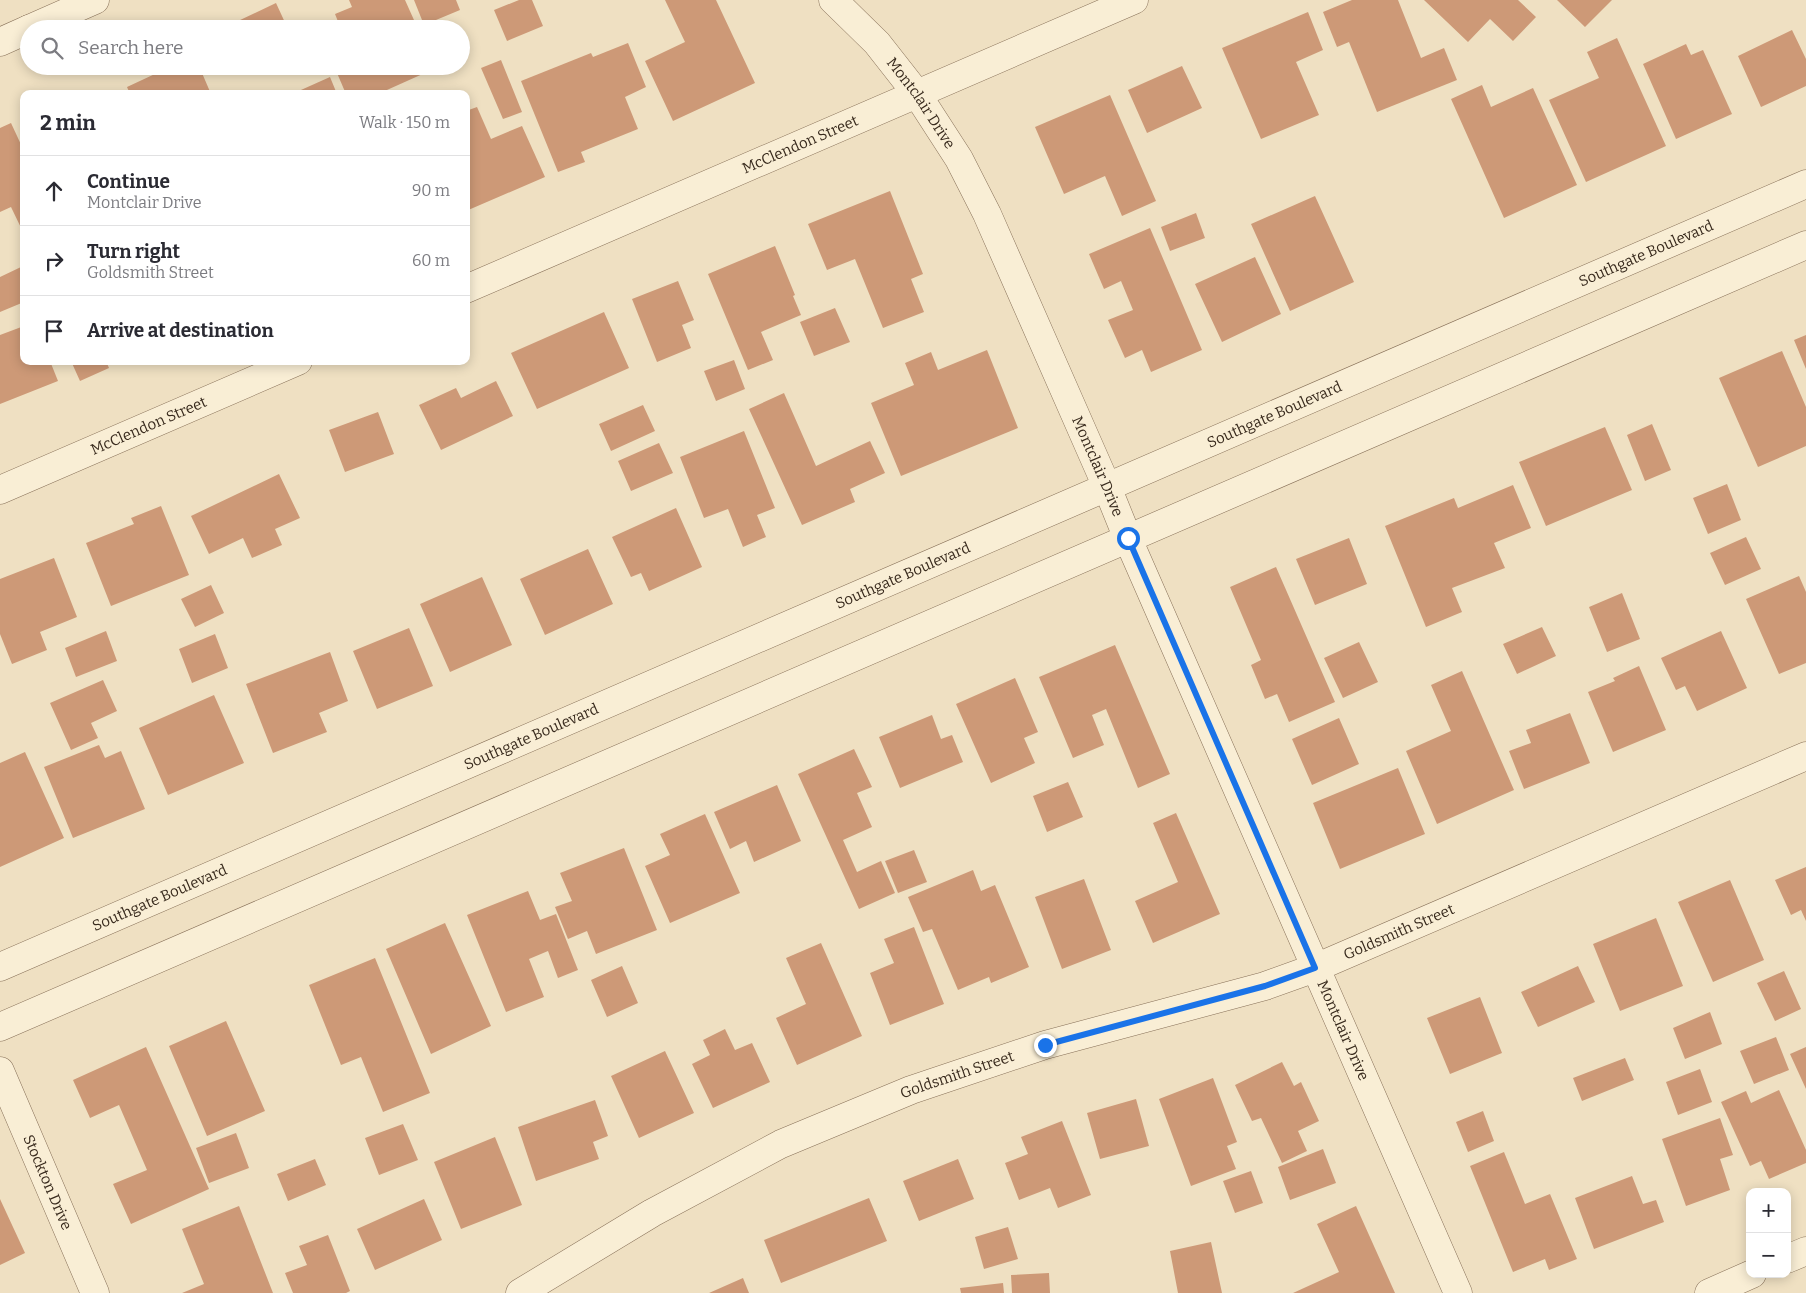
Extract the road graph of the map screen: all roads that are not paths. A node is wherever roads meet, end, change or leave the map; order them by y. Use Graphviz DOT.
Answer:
graph roads {
  1 [pos="95,0"];
  2 [pos="833,0"];
  3 [pos="1134,0"];
  4 [pos="49,20"];
  5 [pos="20,33"];
  6 [pos="0,42"];
  7 [pos="917,94"];
  8 [pos="1806,184"];
  9 [pos="1806,245"];
  10 [pos="470,286"];
  11 [pos="289,365"];
  12 [pos="1107,487"];
  13 [pos="0,490"];
  14 [pos="1128,538"];
  15 [pos="1806,756"];
  16 [pos="0,967"];
  17 [pos="1315,968"];
  18 [pos="0,1027"];
  19 [pos="0,1071"];
  20 [pos="1806,1251"];
  21 [pos="1791,1257"];
  22 [pos="1746,1277"];
  23 [pos="95,1293"];
  24 [pos="520,1293"];
  25 [pos="1458,1293"];
  26 [pos="1709,1293"];
  1 -- 4 [label="street"];
  2 -- 7 [label="street, Montclair Drive"];
  3 -- 7 [label="street, McClendon Street"];
  5 -- 6 [label="street"];
  7 -- 10 [label="street, McClendon Street"];
  7 -- 12 [label="street, Montclair Drive"];
  8 -- 12 [label="street, Southgate Boulevard"];
  9 -- 14 [label="street"];
  11 -- 13 [label="street, McClendon Street"];
  12 -- 14 [label="street, Montclair Drive"];
  12 -- 16 [label="street, Southgate Boulevard"];
  14 -- 17 [label="street, Montclair Drive"];
  14 -- 18 [label="street"];
  15 -- 17 [label="street, Goldsmith Street"];
  17 -- 24 [label="street, Goldsmith Street"];
  17 -- 25 [label="street, Montclair Drive"];
  19 -- 23 [label="street, Stockton Drive"];
  20 -- 21 [label="street"];
  22 -- 26 [label="street"];
}
